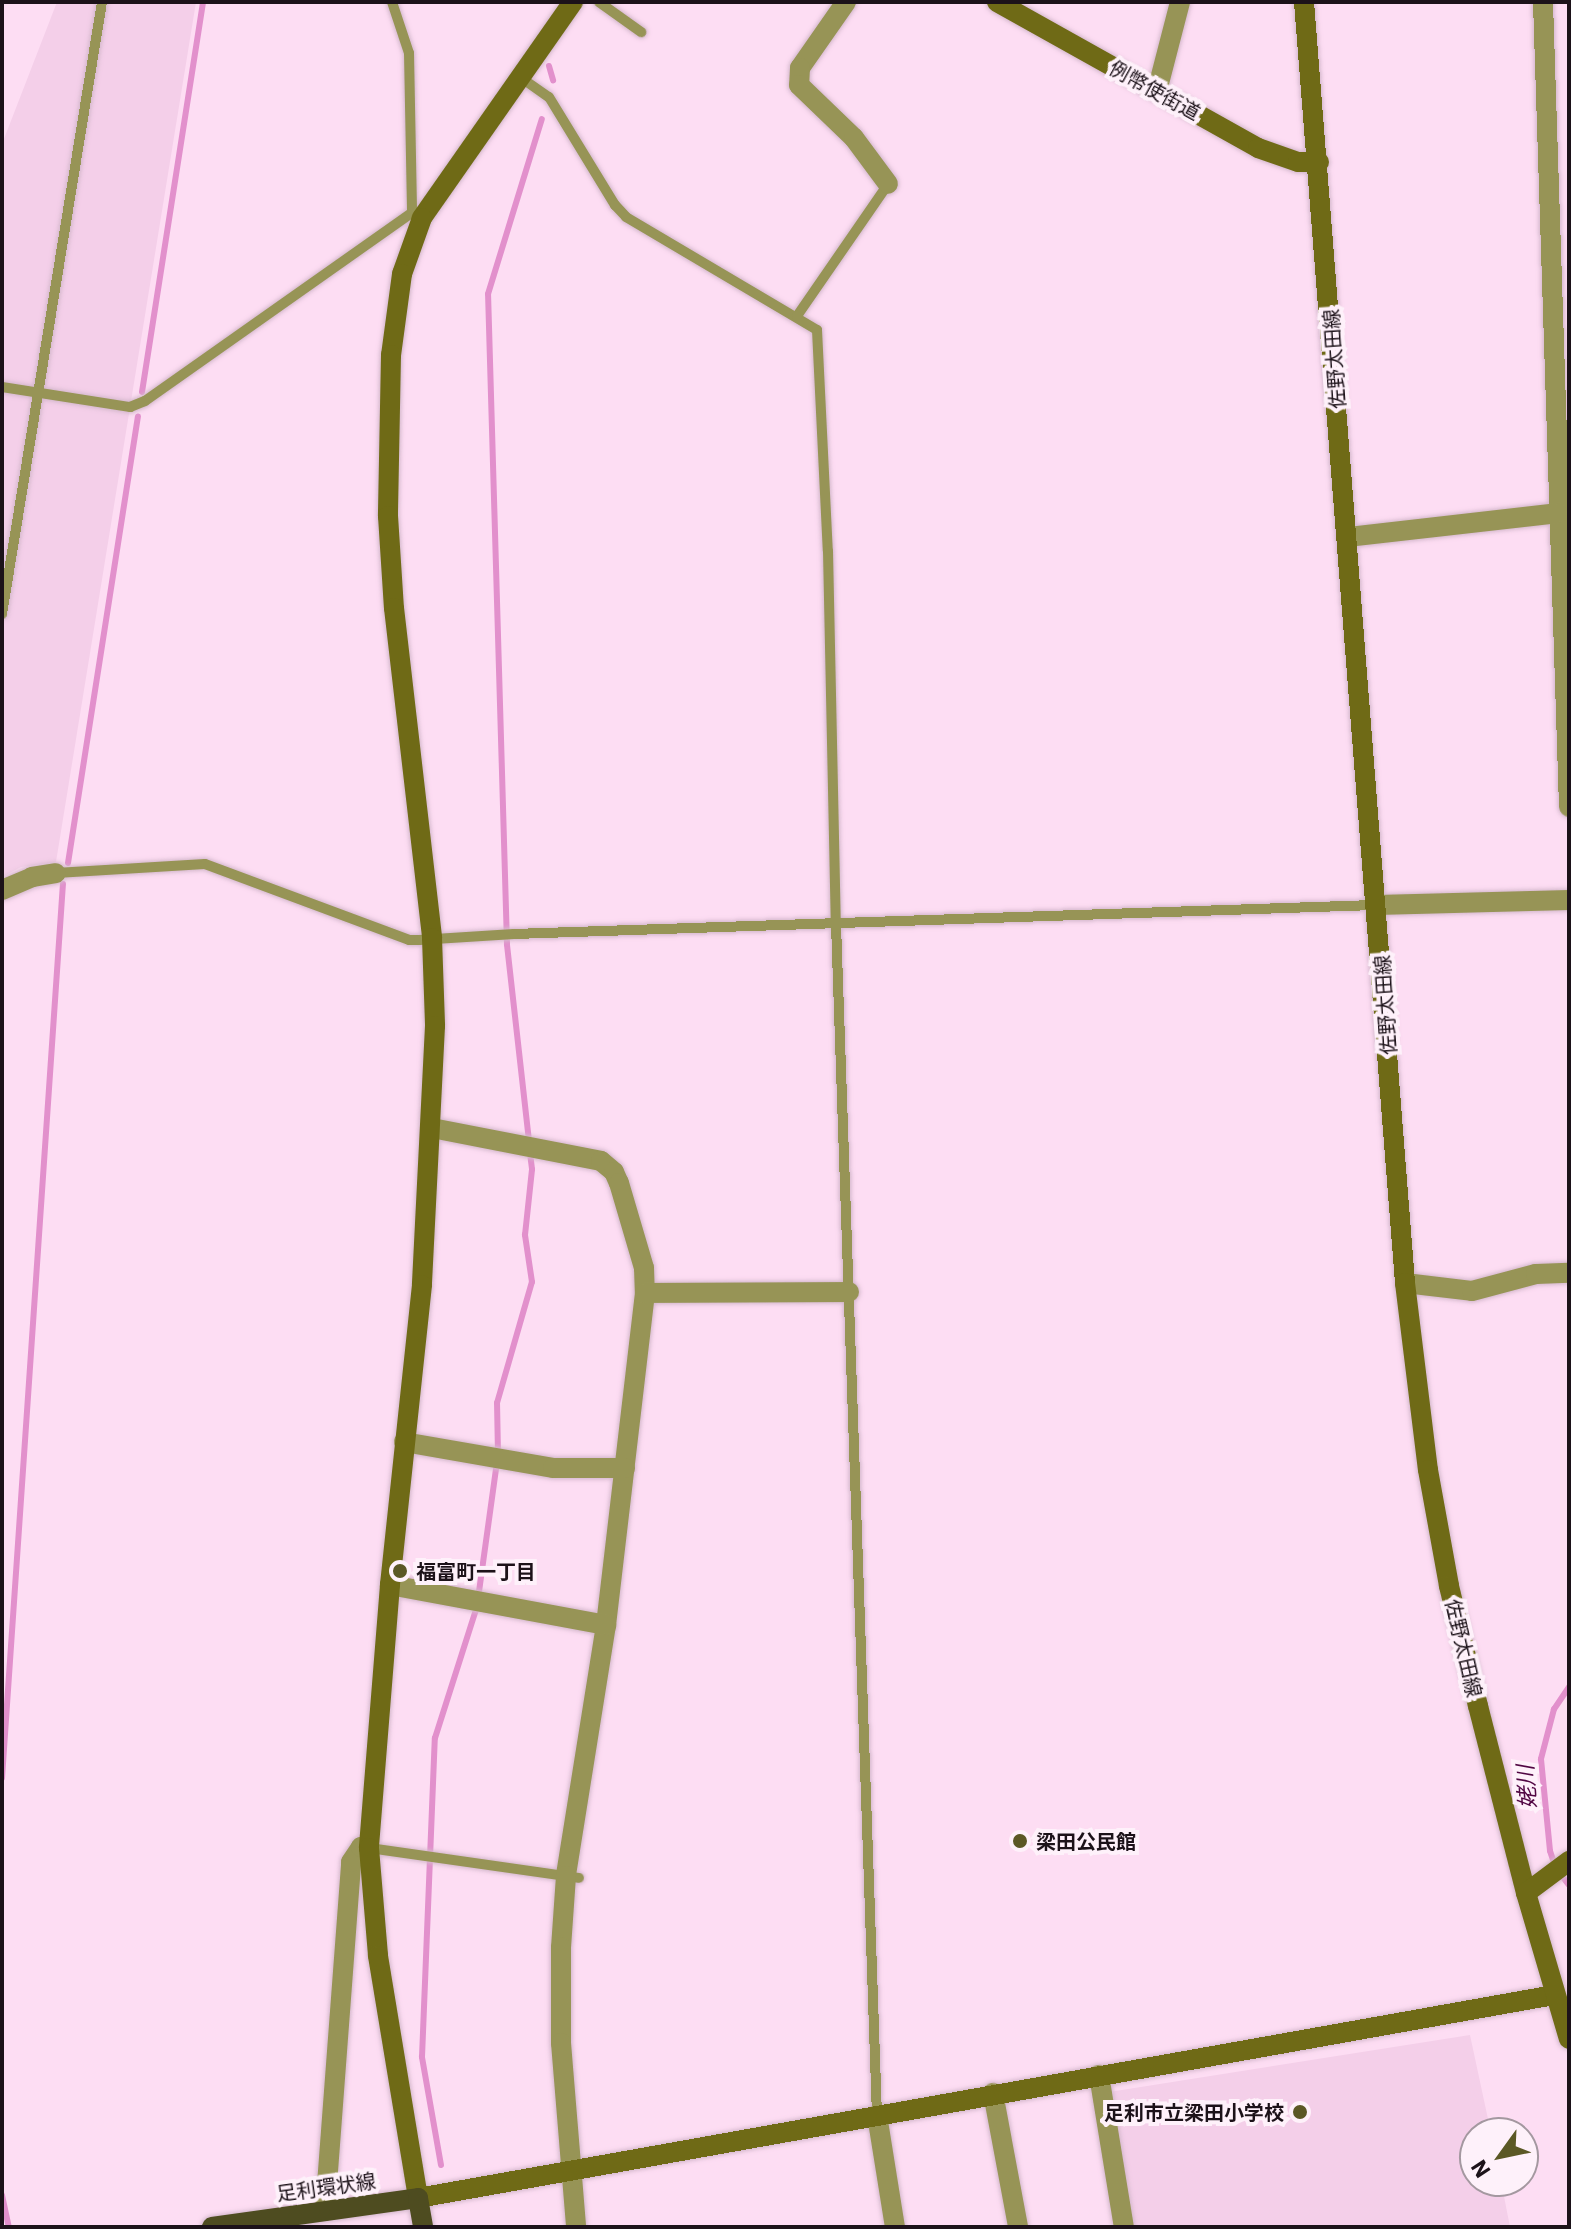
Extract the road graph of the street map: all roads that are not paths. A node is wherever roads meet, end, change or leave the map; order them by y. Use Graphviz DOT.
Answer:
graph roads {
  1 [pos="102,2"];
  2 [pos="392,2"];
  3 [pos="573,2"];
  4 [pos="599,2"];
  5 [pos="846,2"];
  6 [pos="997,2"];
  7 [pos="1180,2"];
  8 [pos="1304,2"];
  9 [pos="1543,2"];
  10 [pos="641,32"];
  11 [pos="519,76"];
  12 [pos="1157,91"];
  13 [pos="1319,162"];
  14 [pos="888,184"];
  15 [pos="417,216"];
  16 [pos="797,316"];
  17 [pos="2,387"];
  18 [pos="39,393"];
  19 [pos="1558,513"];
  20 [pos="1348,537"];
  21 [pos="2,614"];
  22 [pos="1569,807"];
  23 [pos="56,873"];
  24 [pos="2,890"];
  25 [pos="1569,900"];
  26 [pos="1377,905"];
  27 [pos="836,924"];
  28 [pos="432,938"];
  29 [pos="432,1128"];
  30 [pos="1569,1273"];
  31 [pos="1405,1283"];
  32 [pos="849,1292"];
  33 [pos="645,1293"];
  34 [pos="404,1442"];
  35 [pos="625,1468"];
  36 [pos="390,1585"];
  37 [pos="606,1625"];
  38 [pos="369,1848"];
  39 [pos="1568,1861"];
  40 [pos="573,1877"];
  41 [pos="1526,1893"];
  42 [pos="1554,1995"];
  43 [pos="1569,2039"];
  44 [pos="1099,2075"];
  45 [pos="993,2093"];
  46 [pos="877,2115"];
  47 [pos="569,2171"];
  48 [pos="418,2198"];
  49 [pos="325,2211"];
  50 [pos="212,2227"];
  51 [pos="423,2227"];
  52 [pos="576,2227"];
  53 [pos="895,2227"];
  54 [pos="1018,2227"];
  55 [pos="1124,2227"];
  1 -- 18 [label="lane"];
  2 -- 15 [label="lane"];
  3 -- 11 [label="street"];
  4 -- 10 [label="lane"];
  5 -- 14 [label="street"];
  6 -- 12 [label="street, 例幣使街道"];
  7 -- 12 [label="street"];
  8 -- 13 [label="street, 佐野太田線"];
  9 -- 19 [label="street"];
  11 -- 15 [label="street"];
  11 -- 16 [label="lane"];
  12 -- 13 [label="street, 例幣使街道"];
  13 -- 20 [label="street, 佐野太田線"];
  14 -- 16 [label="lane"];
  15 -- 18 [label="lane"];
  15 -- 28 [label="street"];
  16 -- 27 [label="lane"];
  17 -- 18 [label="lane"];
  18 -- 21 [label="lane"];
  19 -- 20 [label="street"];
  19 -- 22 [label="street"];
  20 -- 26 [label="street, 佐野太田線"];
  23 -- 24 [label="street"];
  23 -- 28 [label="lane"];
  25 -- 26 [label="street"];
  26 -- 27 [label="lane"];
  26 -- 31 [label="street, 佐野太田線"];
  27 -- 28 [label="lane"];
  27 -- 32 [label="lane"];
  28 -- 29 [label="street"];
  29 -- 33 [label="street"];
  29 -- 34 [label="street"];
  30 -- 31 [label="street"];
  31 -- 41 [label="street, 佐野太田線"];
  32 -- 33 [label="street"];
  32 -- 46 [label="lane"];
  33 -- 35 [label="street"];
  34 -- 35 [label="street"];
  34 -- 36 [label="street"];
  35 -- 37 [label="street"];
  36 -- 37 [label="street"];
  36 -- 38 [label="street"];
  37 -- 40 [label="street"];
  38 -- 40 [label="lane"];
  38 -- 48 [label="street"];
  38 -- 49 [label="street"];
  39 -- 41 [label="street"];
  40 -- 47 [label="street"];
  41 -- 42 [label="street, 佐野太田線"];
  42 -- 43 [label="street"];
  42 -- 44 [label="street"];
  44 -- 45 [label="street"];
  44 -- 55 [label="street"];
  45 -- 46 [label="street"];
  45 -- 54 [label="street"];
  46 -- 47 [label="street"];
  46 -- 53 [label="street"];
  47 -- 48 [label="street"];
  47 -- 52 [label="street"];
  48 -- 49 [label="main road, 足利環状線"];
  48 -- 51 [label="main road"];
  49 -- 50 [label="main road, 足利環状線"];
}
